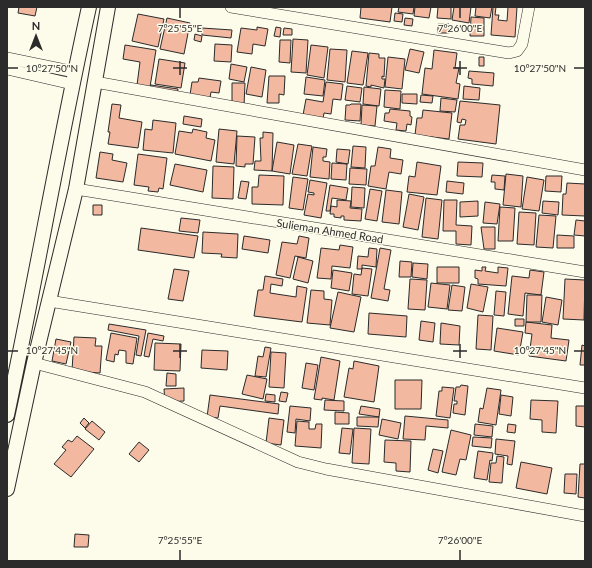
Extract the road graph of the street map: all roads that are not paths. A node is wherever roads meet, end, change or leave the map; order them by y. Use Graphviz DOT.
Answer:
graph roads {
  1 [pos="89,7"];
  2 [pos="108,7"];
  3 [pos="231,7"];
  4 [pos="529,7"];
  5 [pos="7,58"];
  6 [pos="7,69"];
  7 [pos="74,78"];
  8 [pos="95,82"];
  9 [pos="585,170"];
  10 [pos="76,190"];
  11 [pos="42,245"];
  12 [pos="62,248"];
  13 [pos="585,272"];
  14 [pos="49,300"];
  15 [pos="34,363"];
  16 [pos="585,388"];
  17 [pos="7,415"];
  18 [pos="7,489"];
  19 [pos="585,516"];
  1 -- 7 [label="street"];
  2 -- 8 [label="street"];
  3 -- 4 [label="street"];
  5 -- 7 [label="street"];
  6 -- 7 [label="street"];
  7 -- 11 [label="street"];
  8 -- 9 [label="street"];
  8 -- 10 [label="street"];
  10 -- 12 [label="street"];
  10 -- 13 [label="street, Sulieman Ahmed Road"];
  11 -- 12 [label="street"];
  11 -- 17 [label="street"];
  12 -- 14 [label="street"];
  14 -- 15 [label="street"];
  14 -- 16 [label="street"];
  15 -- 18 [label="street"];
  15 -- 19 [label="street"];
}
